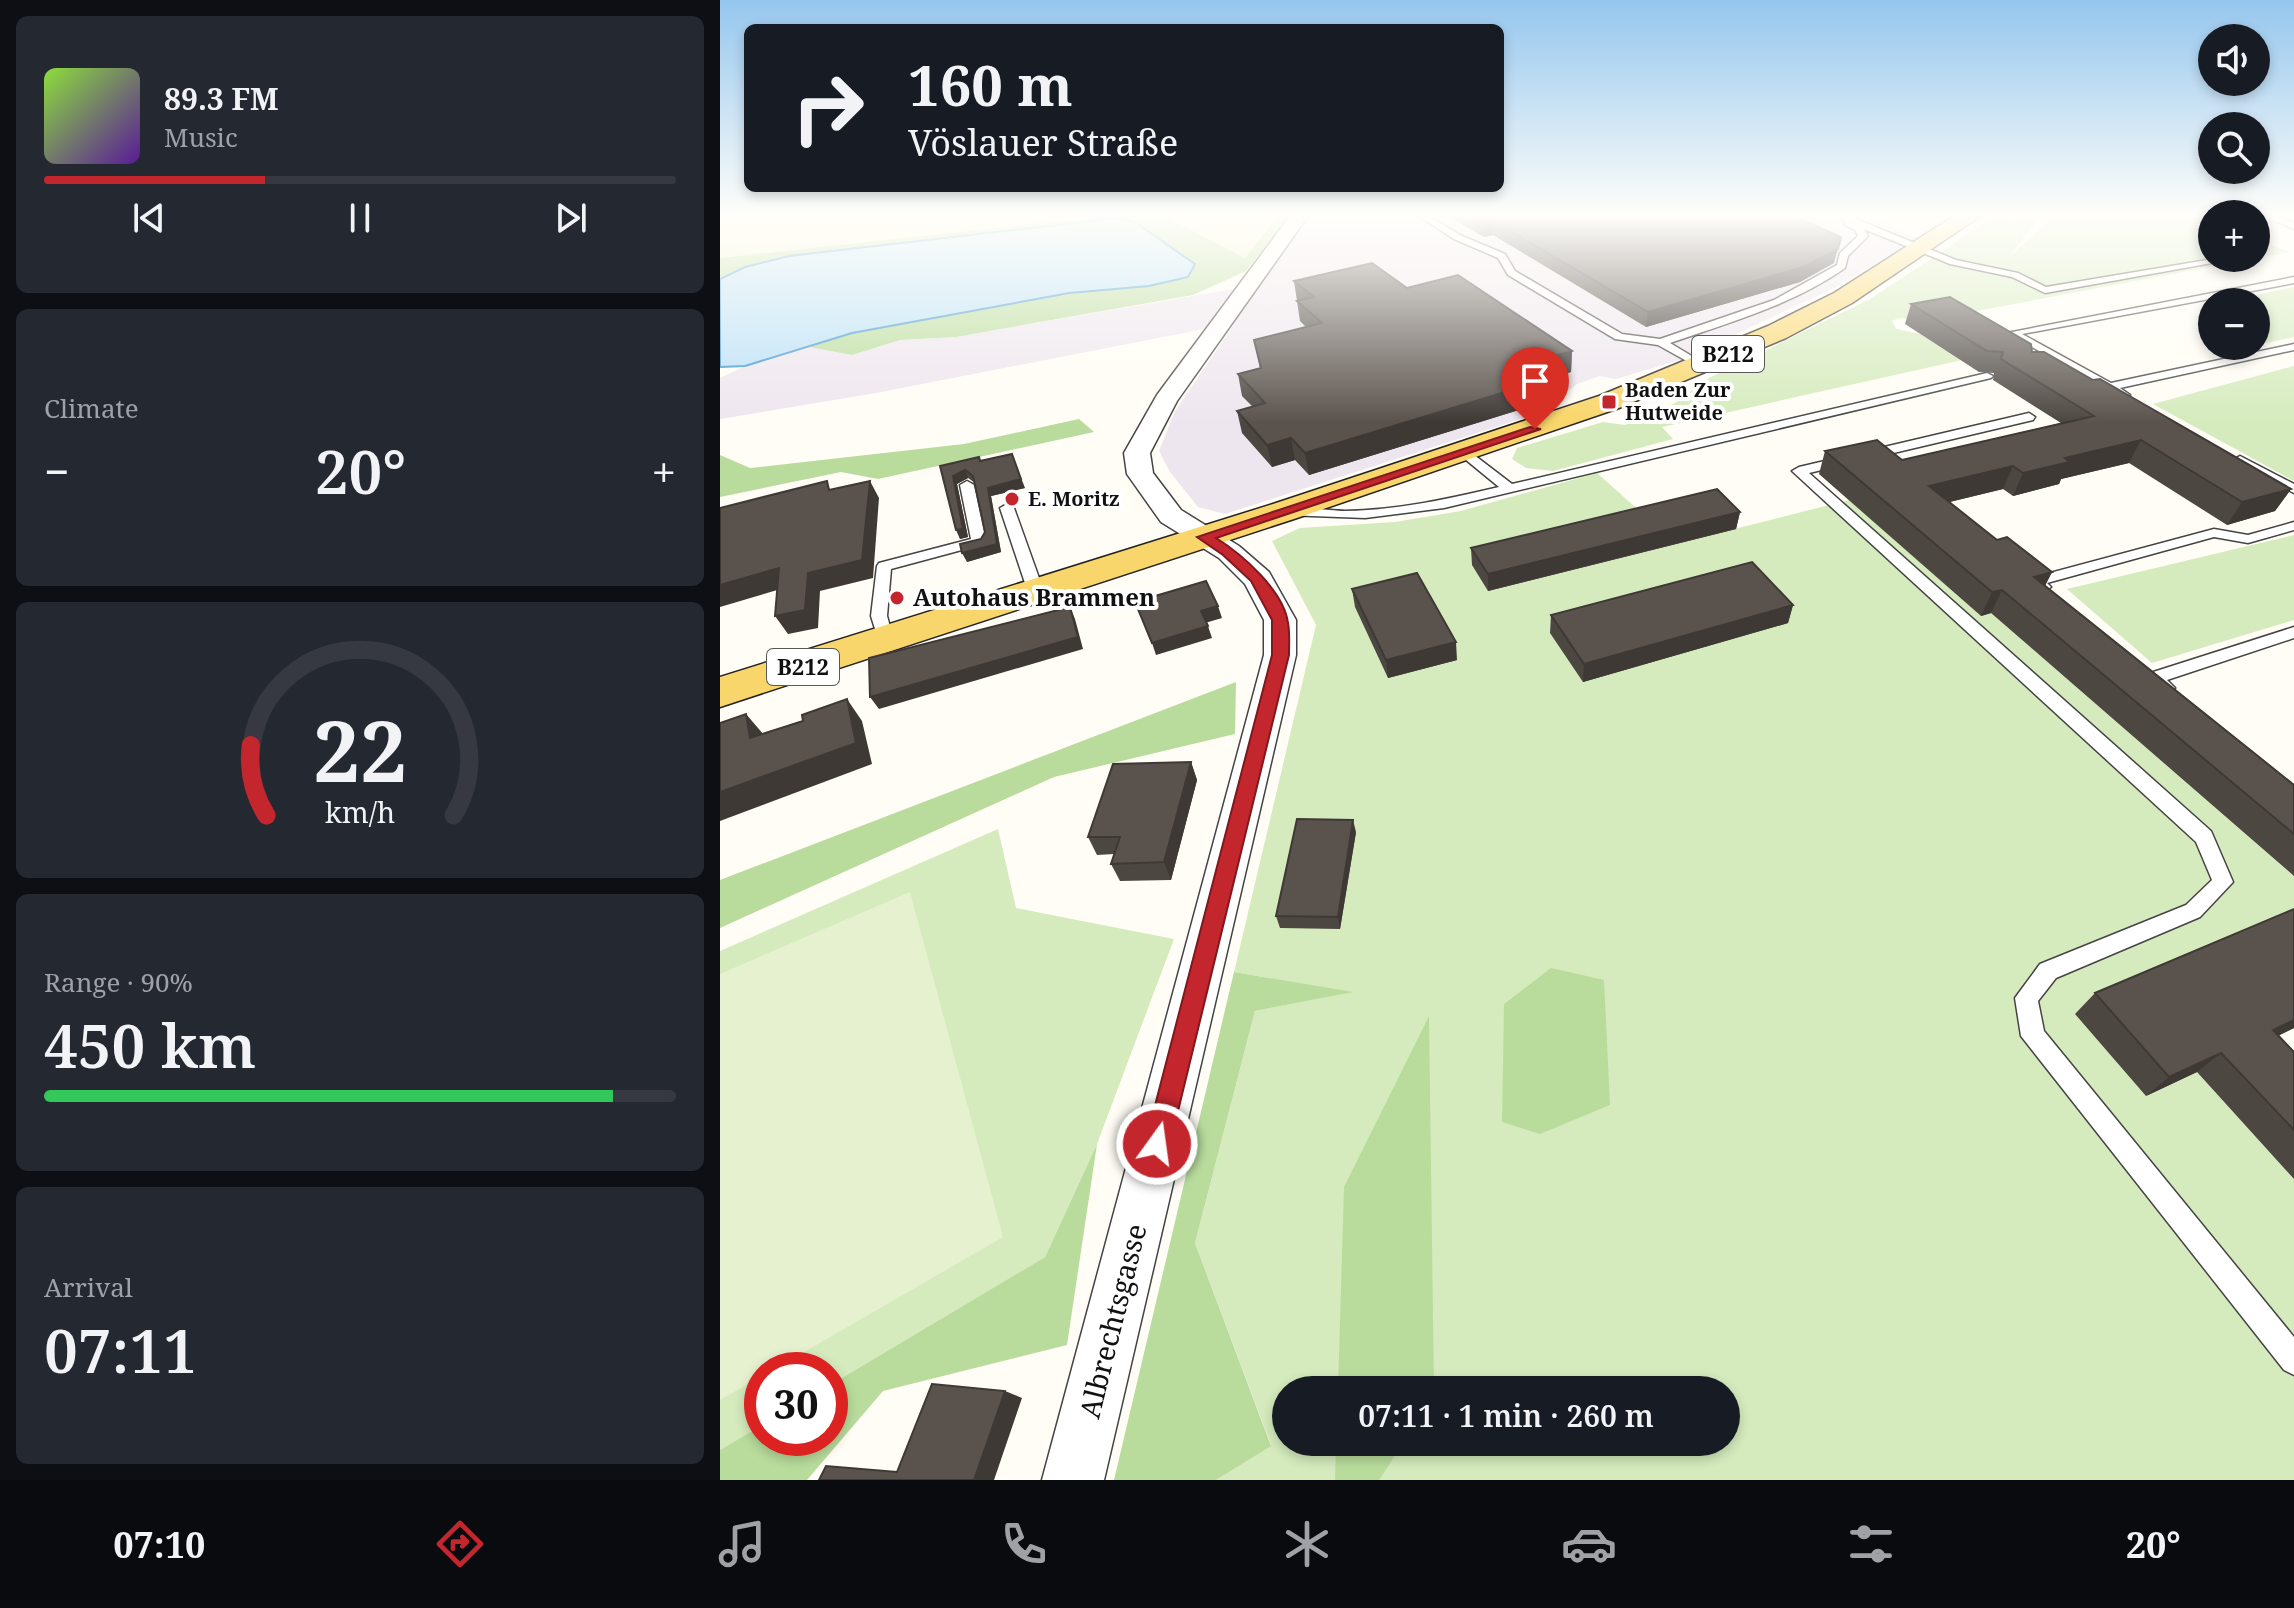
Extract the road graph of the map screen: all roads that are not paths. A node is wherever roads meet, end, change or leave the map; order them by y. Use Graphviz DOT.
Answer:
graph roads {
  1 [pos="1249,285"];
  2 [pos="1531,285"];
  3 [pos="1815,285"];
  4 [pos="1863,285"];
  5 [pos="2035,285"];
  6 [pos="2089,285"];
  7 [pos="2267,285"];
  8 [pos="1661,342"];
  9 [pos="2294,347"];
  10 [pos="2064,362"];
  11 [pos="1701,366"];
  12 [pos="2041,367"];
  13 [pos="1987,376"];
  14 [pos="2109,387"];
  15 [pos="2135,401"];
  16 [pos="2029,417"];
  17 [pos="1465,452"];
  18 [pos="2228,453"];
  19 [pos="967,485"];
  20 [pos="1510,489"];
  21 [pos="2294,489"];
  22 [pos="1007,508"];
  23 [pos="1285,511"];
  24 [pos="2294,526"];
  25 [pos="1204,537"];
  26 [pos="1036,592"];
  27 [pos="2059,600"];
  28 [pos="2294,632"];
  29 [pos="886,641"];
  30 [pos="720,692"];
  31 [pos="2176,697"];
  32 [pos="2294,1360"];
  33 [pos="1073,1480"];
  1 -- 25 [label="street, Albrechtsgasse"];
  2 -- 8 [label="lane"];
  3 -- 8 [label="lane"];
  4 -- 11 [label="main road, B212"];
  5 -- 6 [label="lane"];
  7 -- 10 [label="lane"];
  8 -- 11 [label="lane"];
  9 -- 14 [label="lane"];
  10 -- 12 [label="lane"];
  10 -- 14 [label="lane"];
  11 -- 17 [label="main road, B212"];
  13 -- 20 [label="lane"];
  14 -- 15 [label="lane"];
  16 -- 32 [label="lane"];
  17 -- 20 [label="lane"];
  17 -- 23 [label="main road, B212"];
  18 -- 21 [label="lane"];
  19 -- 29 [label="lane"];
  20 -- 23 [label="lane"];
  22 -- 26 [label="lane"];
  23 -- 25 [label="main road, B212"];
  24 -- 27 [label="lane"];
  25 -- 26 [label="main road, B212"];
  25 -- 33 [label="street, Albrechtsgasse"];
  26 -- 29 [label="main road, B212"];
  28 -- 31 [label="lane"];
  29 -- 30 [label="main road, B212"];
}
